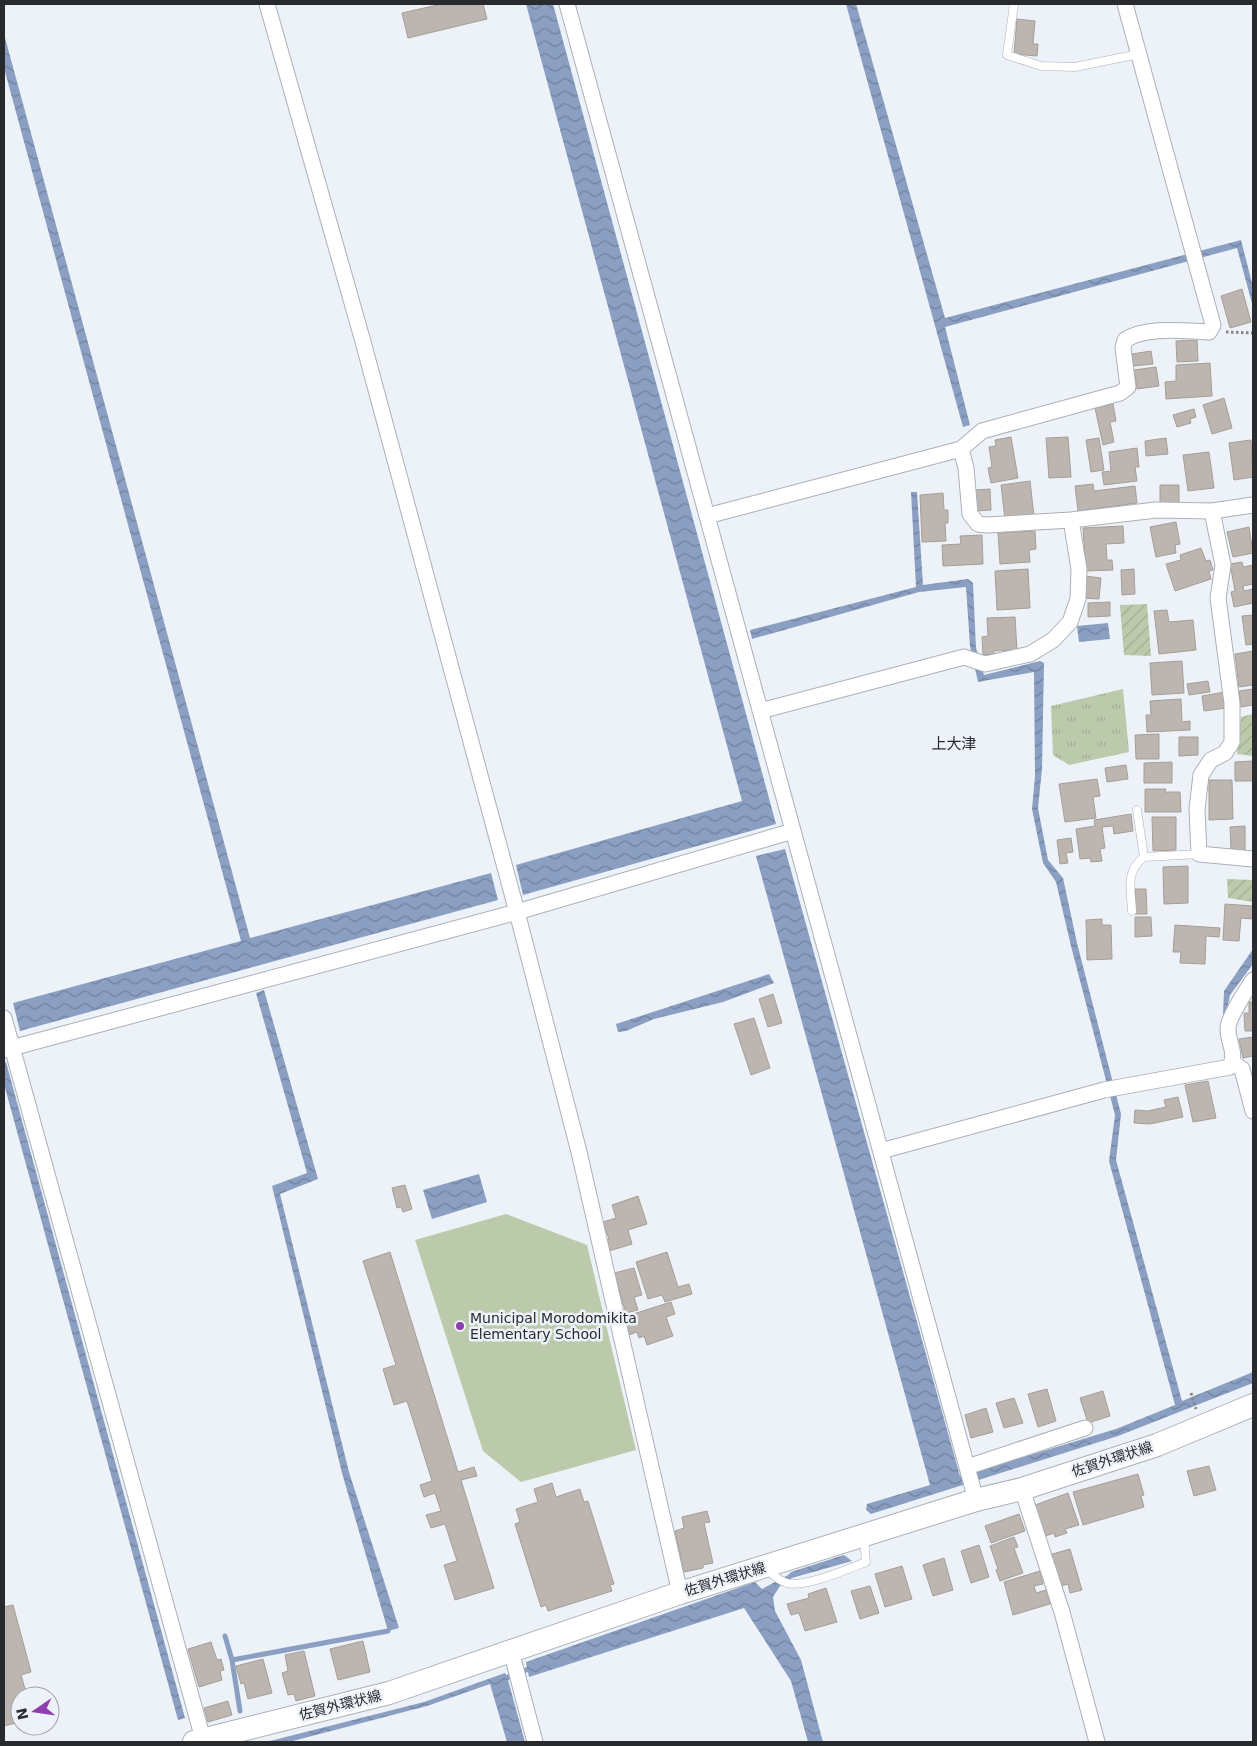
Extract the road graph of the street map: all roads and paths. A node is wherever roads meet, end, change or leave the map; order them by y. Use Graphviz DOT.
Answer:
graph roads {
  1 [pos="267,4"];
  2 [pos="567,4"];
  3 [pos="1014,4"];
  4 [pos="1125,4"];
  5 [pos="1139,54"];
  6 [pos="1209,332"];
  7 [pos="1253,333"];
  8 [pos="961,449"];
  9 [pos="1253,505"];
  10 [pos="1212,511"];
  11 [pos="707,516"];
  12 [pos="1072,520"];
  13 [pos="760,711"];
  14 [pos="1137,810"];
  15 [pos="793,831"];
  16 [pos="1199,854"];
  17 [pos="1144,858"];
  18 [pos="1253,858"];
  19 [pos="1132,911"];
  20 [pos="516,912"];
  21 [pos="1253,980"];
  22 [pos="4,1018"];
  23 [pos="8,1049"];
  24 [pos="1232,1062"];
  25 [pos="1253,1111"];
  26 [pos="881,1150"];
  27 [pos="1191,1393"];
  28 [pos="1253,1405"];
  29 [pos="1197,1413"];
  30 [pos="1085,1428"];
  31 [pos="968,1468"];
  32 [pos="1022,1489"];
  33 [pos="974,1492"];
  34 [pos="863,1536"];
  35 [pos="771,1573"];
  36 [pos="680,1593"];
  37 [pos="514,1666"];
  38 [pos="237,1737"];
  39 [pos="198,1741"];
  40 [pos="535,1742"];
  41 [pos="1097,1742"];
  1 -- 20 [label="street"];
  2 -- 11 [label="street"];
  3 -- 5 [label="lane"];
  4 -- 5 [label="street"];
  5 -- 6 [label="street"];
  6 -- 7 [label="path"];
  6 -- 8 [label="street"];
  8 -- 11 [label="street"];
  8 -- 12 [label="street"];
  9 -- 10 [label="street"];
  10 -- 12 [label="street"];
  10 -- 16 [label="street"];
  11 -- 13 [label="street"];
  12 -- 13 [label="street"];
  13 -- 15 [label="street"];
  14 -- 17 [label="lane"];
  15 -- 20 [label="street"];
  15 -- 26 [label="street"];
  16 -- 17 [label="lane"];
  16 -- 18 [label="street"];
  17 -- 19 [label="lane"];
  20 -- 23 [label="street"];
  20 -- 36 [label="street"];
  21 -- 24 [label="street"];
  22 -- 23 [label="street"];
  23 -- 39 [label="street"];
  24 -- 25 [label="street"];
  24 -- 26 [label="street"];
  26 -- 31 [label="street"];
  27 -- 29 [label="path"];
  28 -- 32 [label="main road, 佐賀外環状線"];
  30 -- 31 [label="street"];
  31 -- 33 [label="street"];
  32 -- 33 [label="main road, 佐賀外環状線"];
  32 -- 41 [label="street"];
  33 -- 34 [label="main road, 佐賀外環状線"];
  34 -- 35 [label="main road, 佐賀外環状線"];
  34 -- 35 [label="lane"];
  35 -- 36 [label="main road, 佐賀外環状線"];
  36 -- 37 [label="main road, 佐賀外環状線"];
  37 -- 38 [label="main road, 佐賀外環状線"];
  37 -- 40 [label="street"];
  38 -- 39 [label="main road, 佐賀外環状線"];
}
